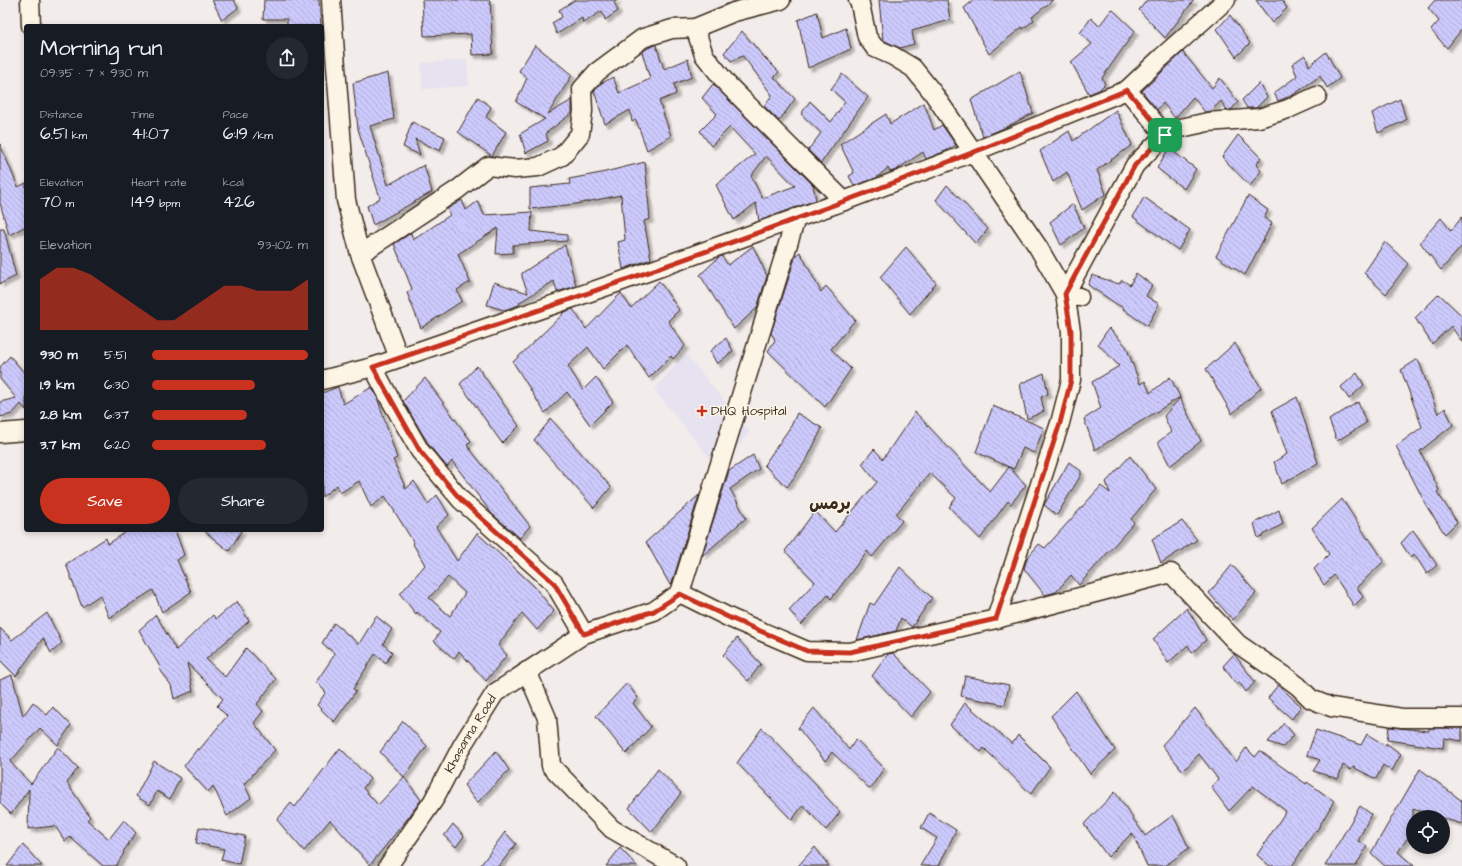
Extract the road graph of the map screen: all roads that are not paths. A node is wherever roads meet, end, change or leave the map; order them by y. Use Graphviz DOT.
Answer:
graph roads {
  1 [pos="30,0"];
  2 [pos="331,0"];
  3 [pos="781,0"];
  4 [pos="858,0"];
  5 [pos="1226,0"];
  6 [pos="31,24"];
  7 [pos="695,28"];
  8 [pos="1127,90"];
  9 [pos="1317,96"];
  10 [pos="1165,135"];
  11 [pos="973,152"];
  12 [pos="844,201"];
  13 [pos="796,218"];
  14 [pos="360,254"];
  15 [pos="1072,295"];
  16 [pos="400,358"];
  17 [pos="373,367"];
  18 [pos="324,379"];
  19 [pos="24,431"];
  20 [pos="0,433"];
  21 [pos="680,594"];
  22 [pos="996,619"];
  23 [pos="584,634"];
  24 [pos="527,671"];
  25 [pos="1462,718"];
  26 [pos="388,866"];
  27 [pos="676,866"];
  1 -- 6 [label="street"];
  2 -- 14 [label="street"];
  3 -- 7 [label="street"];
  4 -- 11 [label="street"];
  5 -- 8 [label="street"];
  7 -- 12 [label="street"];
  7 -- 14 [label="street"];
  8 -- 10 [label="street"];
  8 -- 11 [label="street"];
  9 -- 10 [label="street"];
  10 -- 15 [label="street"];
  11 -- 12 [label="street"];
  11 -- 15 [label="street"];
  12 -- 13 [label="street"];
  13 -- 16 [label="street"];
  13 -- 21 [label="street"];
  14 -- 16 [label="street"];
  15 -- 22 [label="street"];
  16 -- 17 [label="street"];
  17 -- 18 [label="street"];
  17 -- 23 [label="street"];
  19 -- 20 [label="street"];
  21 -- 22 [label="street"];
  21 -- 23 [label="street, Khasanna Road"];
  22 -- 25 [label="street"];
  23 -- 24 [label="street, Khasanna Road"];
  24 -- 26 [label="street, Khasanna Road"];
  24 -- 27 [label="street"];
}
